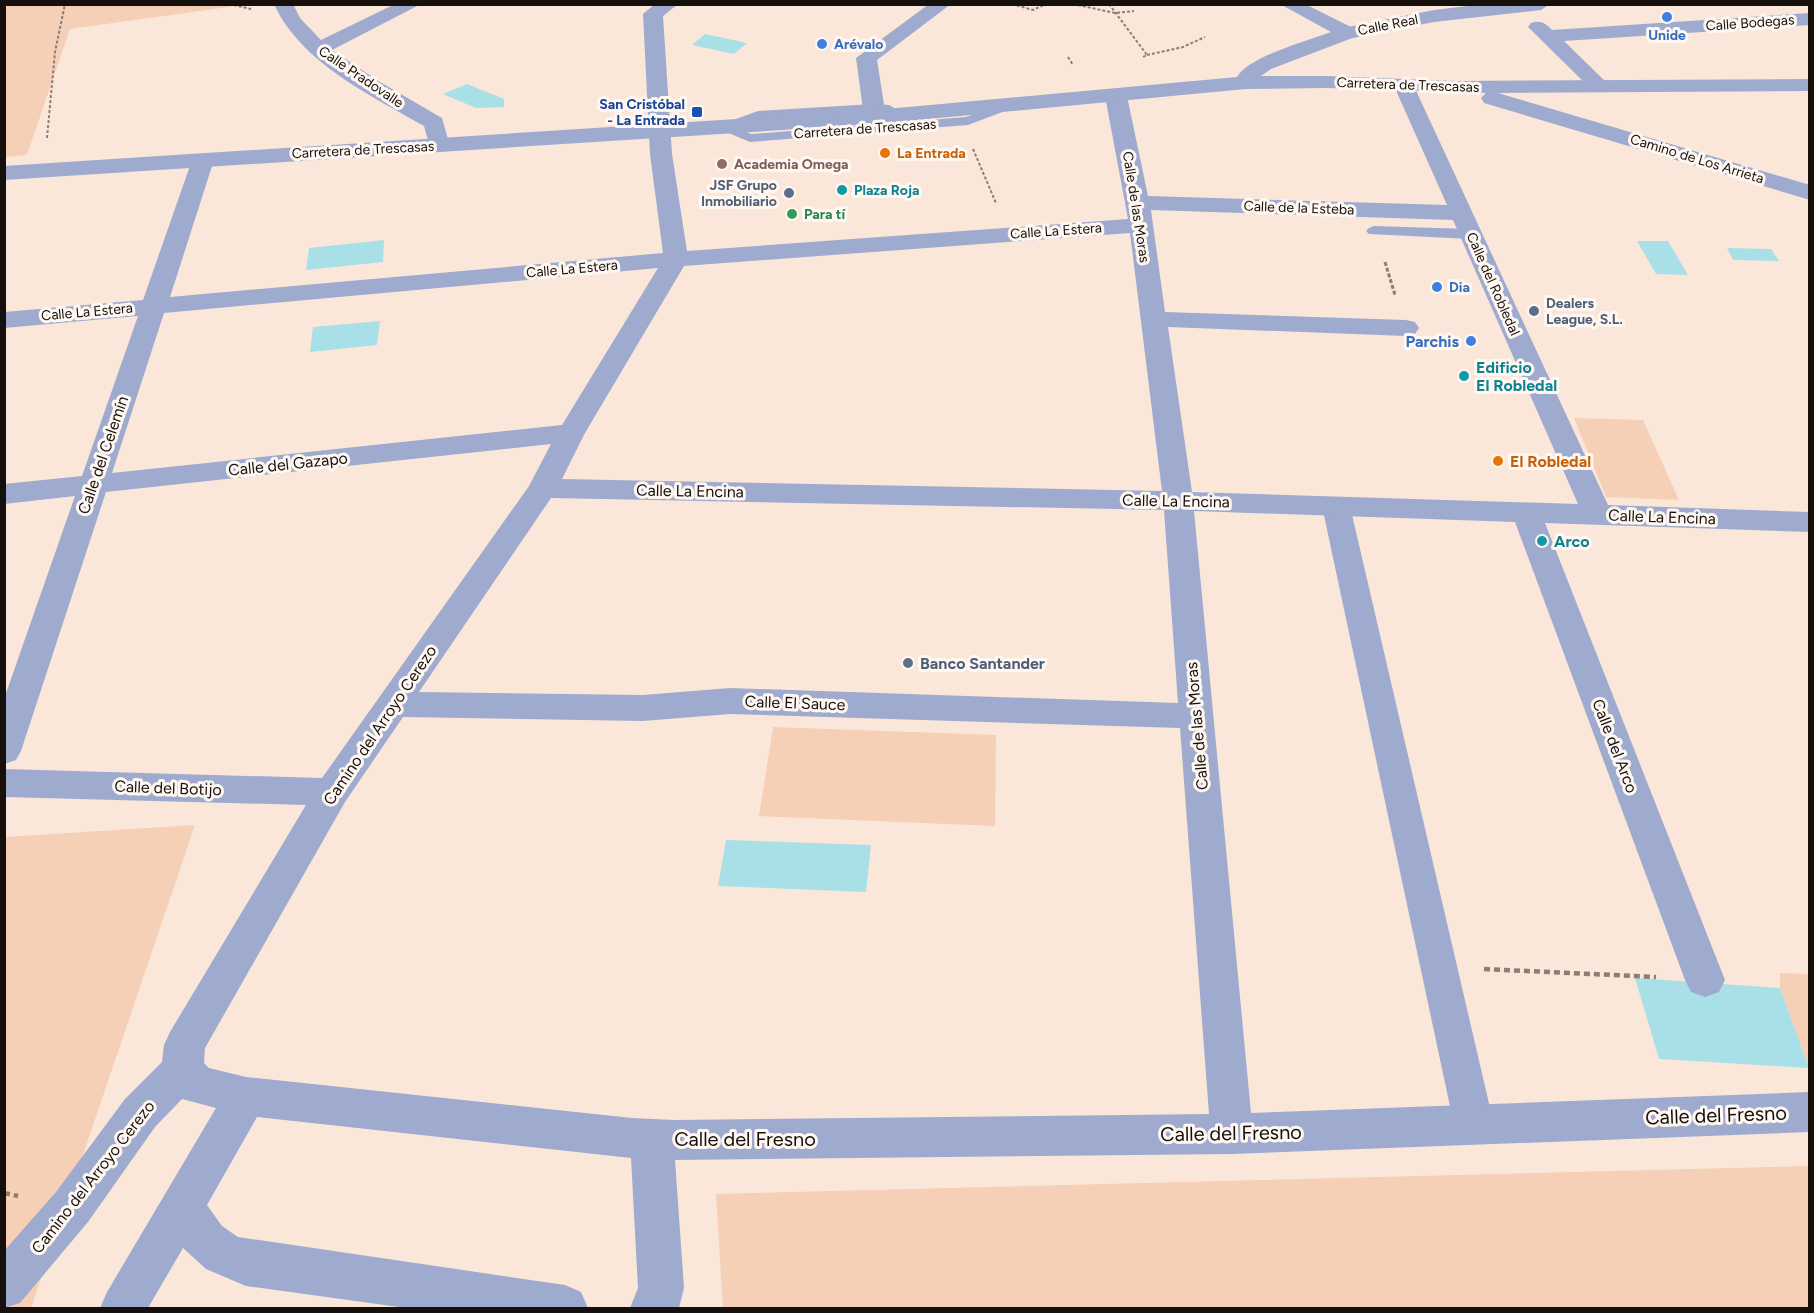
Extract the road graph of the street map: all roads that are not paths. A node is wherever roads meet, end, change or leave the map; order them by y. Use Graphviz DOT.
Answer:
graph roads {
  1 [pos="283,4"];
  2 [pos="412,4"];
  3 [pos="669,4"];
  4 [pos="942,4"];
  5 [pos="1289,4"];
  6 [pos="1541,4"];
  7 [pos="1518,7"];
  8 [pos="1809,19"];
  9 [pos="1348,33"];
  10 [pos="1547,36"];
  11 [pos="318,49"];
  12 [pos="1306,52"];
  13 [pos="1281,58"];
  14 [pos="1288,82"];
  15 [pos="1246,83"];
  16 [pos="1352,83"];
  17 [pos="1809,85"];
  18 [pos="1405,86"];
  19 [pos="1599,86"];
  20 [pos="1456,87"];
  21 [pos="1555,87"];
  22 [pos="1124,95"];
  23 [pos="1008,105"];
  24 [pos="874,112"];
  25 [pos="1585,124"];
  26 [pos="721,127"];
  27 [pos="660,131"];
  28 [pos="439,146"];
  29 [pos="204,160"];
  30 [pos="4,173"];
  31 [pos="1809,193"];
  32 [pos="1139,214"];
  33 [pos="1465,223"];
  34 [pos="1374,231"];
  35 [pos="676,259"];
  36 [pos="153,306"];
  37 [pos="1152,318"];
  38 [pos="4,320"];
  39 [pos="1406,328"];
  40 [pos="571,433"];
  41 [pos="93,485"];
  42 [pos="543,488"];
  43 [pos="4,494"];
  44 [pos="1178,501"];
  45 [pos="1336,506"];
  46 [pos="1526,512"];
  47 [pos="1597,514"];
  48 [pos="1809,522"];
  49 [pos="394,704"];
  50 [pos="1196,716"];
  51 [pos="4,751"];
  52 [pos="4,783"];
  53 [pos="332,792"];
  54 [pos="1705,980"];
  55 [pos="182,1070"];
  56 [pos="246,1096"];
  57 [pos="1809,1112"];
  58 [pos="1474,1125"];
  59 [pos="1232,1134"];
  60 [pos="652,1140"];
  61 [pos="184,1203"];
  62 [pos="4,1287"];
  63 [pos="123,1308"];
  64 [pos="565,1308"];
  65 [pos="653,1308"];
  1 -- 11 [label="street, Calle Pradovalle"];
  2 -- 11 [label="street"];
  3 -- 27 [label="street"];
  4 -- 24 [label="street"];
  5 -- 9 [label="street"];
  6 -- 7 [label="street, Calle Real"];
  7 -- 9 [label="street, Calle Real"];
  7 -- 10 [label="street"];
  8 -- 10 [label="street, Calle Bodegas"];
  9 -- 12 [label="street, Calle Real"];
  10 -- 19 [label="street"];
  11 -- 28 [label="street, Calle Pradovalle"];
  12 -- 13 [label="street, Calle Real"];
  12 -- 14 [label="street"];
  12 -- 16 [label="street"];
  13 -- 15 [label="street, Calle Real"];
  13 -- 22 [label="street, Calle Real"];
  14 -- 15 [label="street, Carretera de Trescasas"];
  14 -- 16 [label="street, Carretera de Trescasas"];
  15 -- 22 [label="street, Carretera de Trescasas"];
  16 -- 18 [label="street, Carretera de Trescasas"];
  17 -- 19 [label="street, Carretera de Trescasas"];
  18 -- 20 [label="street, Carretera de Trescasas"];
  18 -- 33 [label="street, Calle del Robledal"];
  19 -- 21 [label="street, Carretera de Trescasas"];
  20 -- 21 [label="street, Carretera de Trescasas"];
  20 -- 25 [label="street, Camino de Los Arrieta"];
  21 -- 25 [label="street, Camino de Los Arrieta"];
  22 -- 23 [label="street, Carretera de Trescasas"];
  22 -- 32 [label="street, Calle de las Moras"];
  23 -- 24 [label="street, Carretera de Trescasas"];
  23 -- 26 [label="lane, Carretera de Trescasas"];
  24 -- 26 [label="street, Carretera de Trescasas"];
  25 -- 31 [label="street, Camino de Los Arrieta"];
  26 -- 27 [label="street, Carretera de Trescasas"];
  27 -- 28 [label="street, Carretera de Trescasas"];
  27 -- 35 [label="street"];
  28 -- 29 [label="street, Carretera de Trescasas"];
  29 -- 30 [label="street, Carretera de Trescasas"];
  29 -- 36 [label="street, Calle del Celemín"];
  32 -- 33 [label="street, Calle de la Esteba"];
  32 -- 35 [label="street, Calle La Estera"];
  32 -- 37 [label="street, Calle de las Moras"];
  33 -- 34 [label="lane"];
  33 -- 47 [label="street, Calle del Robledal"];
  35 -- 36 [label="street, Calle La Estera"];
  35 -- 40 [label="street, Camino del Arroyo Cerezo"];
  36 -- 38 [label="street, Calle La Estera"];
  36 -- 41 [label="street, Calle del Celemín"];
  37 -- 39 [label="street"];
  37 -- 44 [label="street, Calle de las Moras"];
  40 -- 41 [label="street, Calle del Gazapo"];
  40 -- 42 [label="street, Camino del Arroyo Cerezo"];
  41 -- 43 [label="street, Calle del Gazapo"];
  41 -- 51 [label="street, Calle del Celemín"];
  42 -- 44 [label="street, Calle La Encina"];
  42 -- 49 [label="street, Camino del Arroyo Cerezo"];
  44 -- 45 [label="street, Calle La Encina"];
  44 -- 50 [label="street, Calle de las Moras"];
  45 -- 46 [label="street, Calle La Encina"];
  45 -- 58 [label="street"];
  46 -- 47 [label="street, Calle La Encina"];
  46 -- 54 [label="street, Calle del Arco"];
  47 -- 48 [label="street, Calle La Encina"];
  49 -- 50 [label="street, Calle El Sauce"];
  49 -- 53 [label="street, Camino del Arroyo Cerezo"];
  50 -- 59 [label="street, Calle de las Moras"];
  52 -- 53 [label="street, Calle del Botijo"];
  53 -- 55 [label="street, Camino del Arroyo Cerezo"];
  55 -- 56 [label="street, Calle del Fresno"];
  55 -- 62 [label="street, Camino del Arroyo Cerezo"];
  56 -- 60 [label="street, Calle del Fresno"];
  56 -- 61 [label="street"];
  57 -- 58 [label="street, Calle del Fresno"];
  58 -- 59 [label="street, Calle del Fresno"];
  59 -- 60 [label="street, Calle del Fresno"];
  60 -- 65 [label="street, Calle del Fresno"];
  61 -- 63 [label="street"];
  61 -- 64 [label="street"];
}
